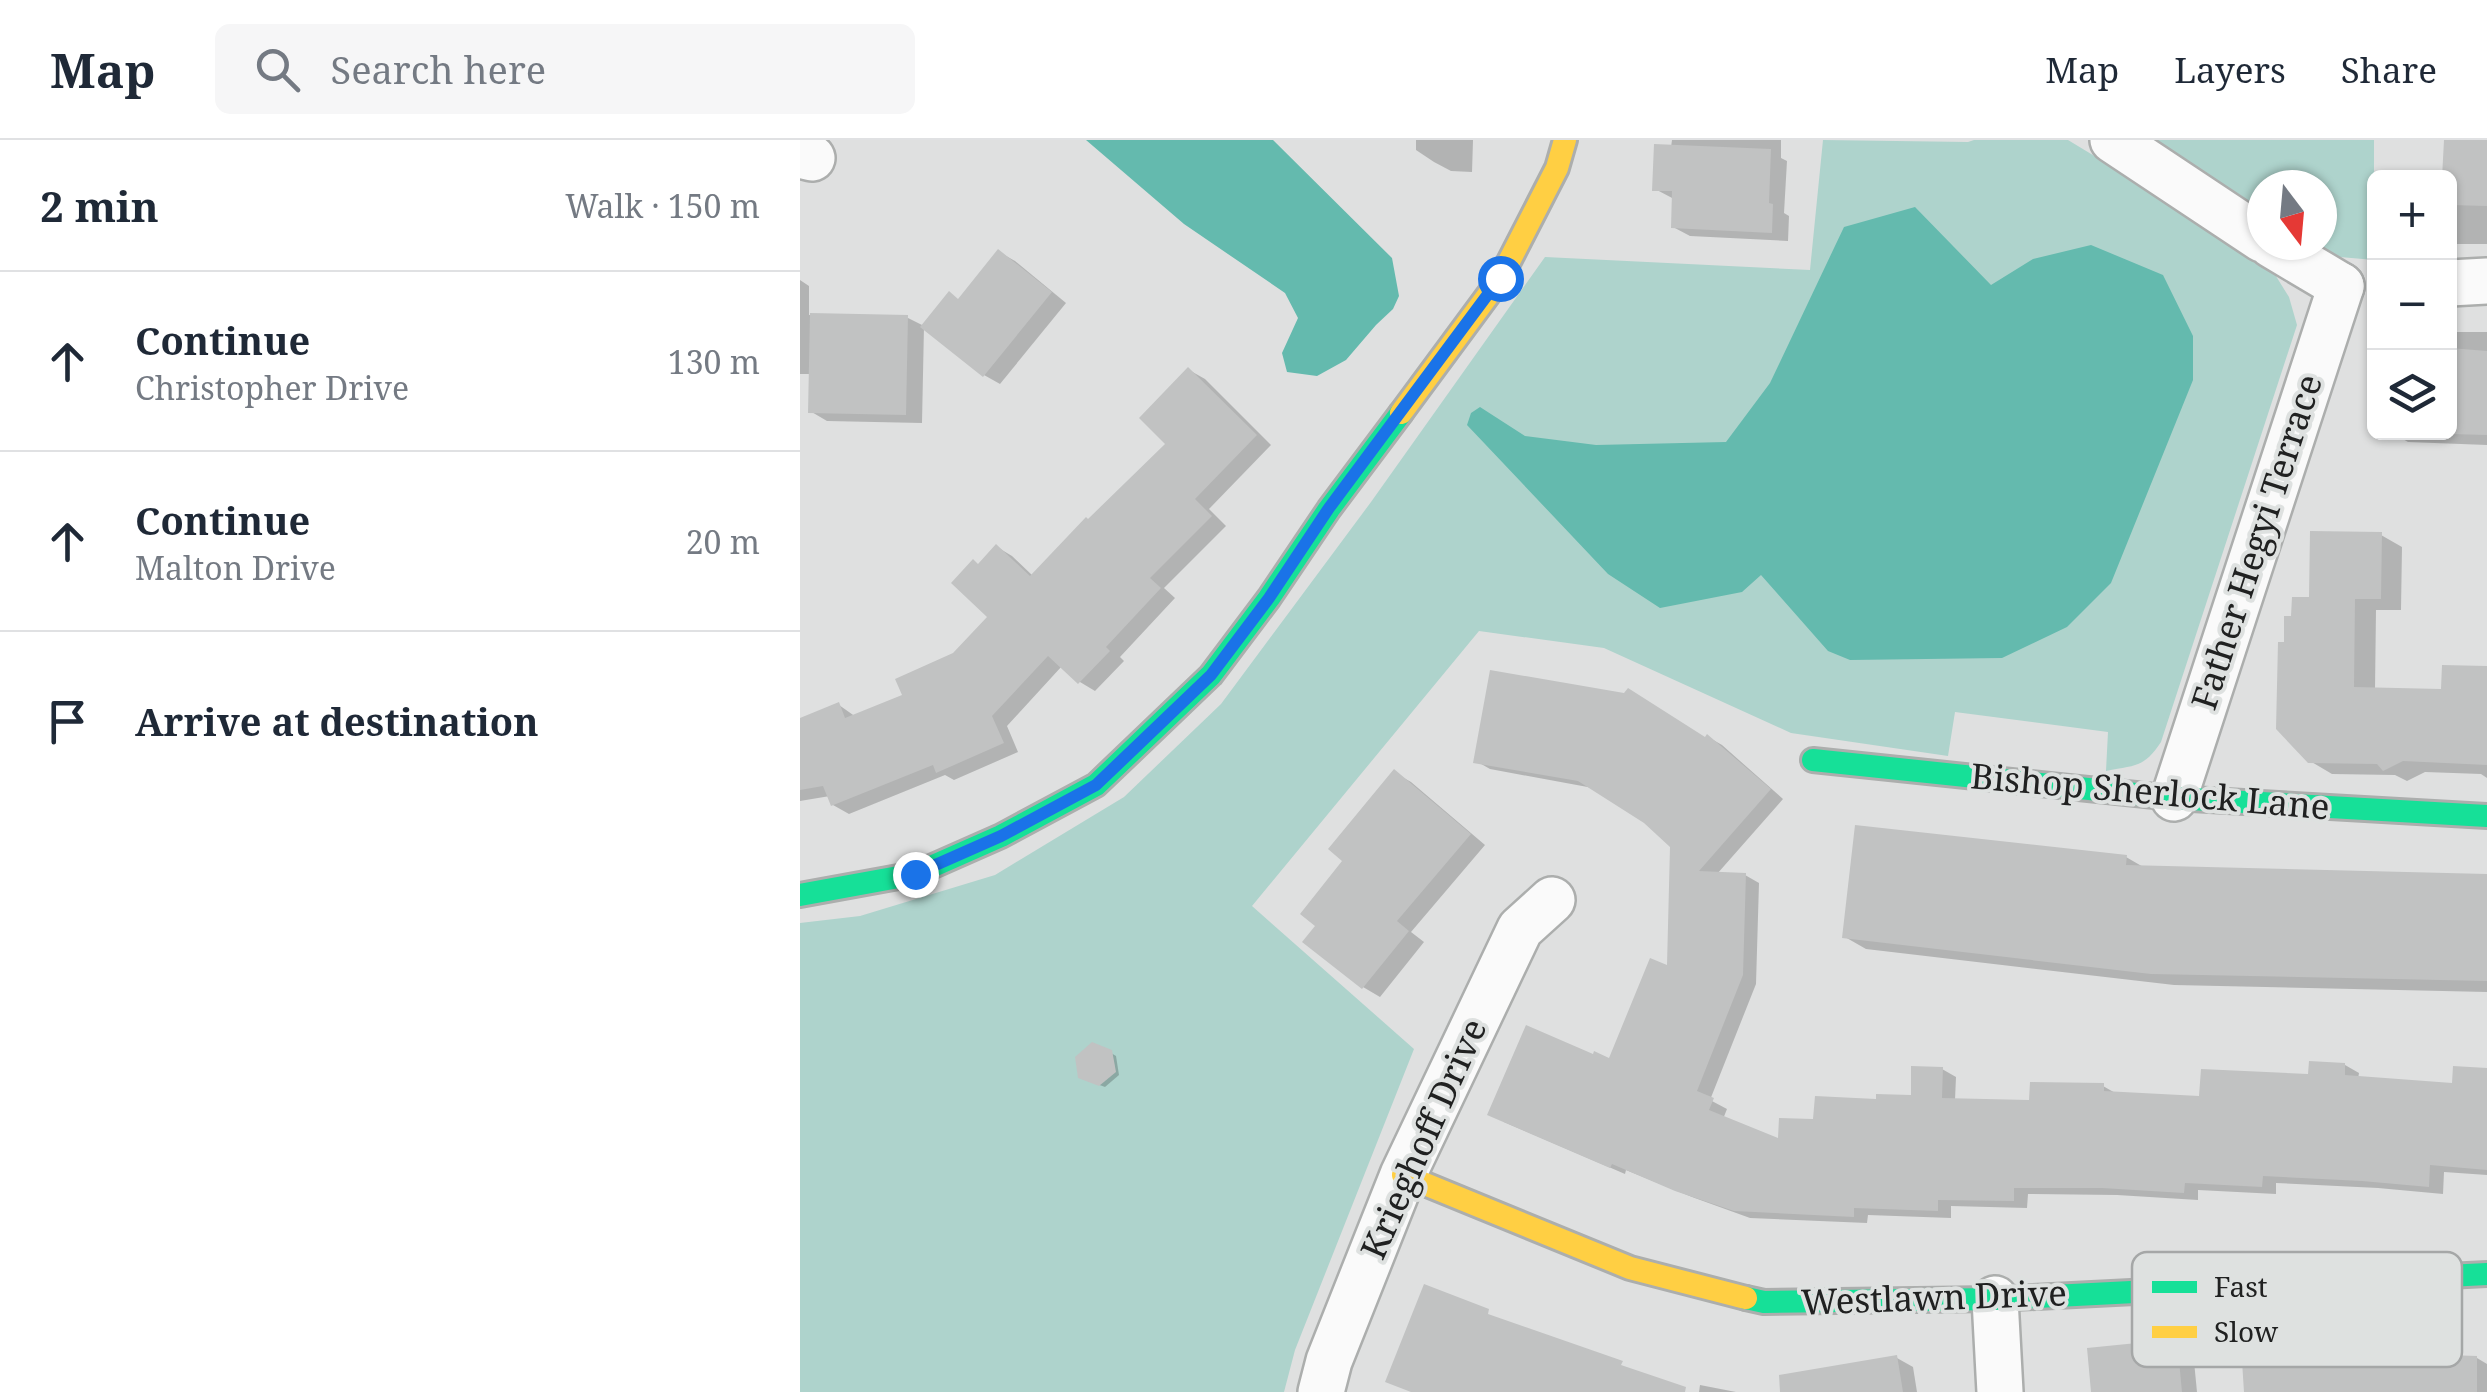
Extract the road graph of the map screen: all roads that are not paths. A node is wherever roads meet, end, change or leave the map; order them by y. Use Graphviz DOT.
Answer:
graph roads {
  1 [pos="1565,140"];
  2 [pos="2114,140"];
  3 [pos="2247,229"];
  4 [pos="2303,260"];
  5 [pos="2487,281"];
  6 [pos="2457,283"];
  7 [pos="2358,286"];
  8 [pos="1812,760"];
  9 [pos="2174,798"];
  10 [pos="2487,816"];
  11 [pos="800,895"];
  12 [pos="1552,900"];
  13 [pos="1403,1175"];
  14 [pos="2487,1274"];
  15 [pos="2462,1275"];
  16 [pos="2132,1292"];
  17 [pos="1995,1299"];
  18 [pos="1321,1392"];
  19 [pos="2000,1392"];
  1 -- 11 [label="street"];
  2 -- 3 [label="street"];
  4 -- 7 [label="street"];
  5 -- 6 [label="street"];
  7 -- 9 [label="street, Father Hegyi Terrace"];
  8 -- 9 [label="street, Bishop Sherlock Lane"];
  9 -- 10 [label="street, Bishop Sherlock Lane"];
  12 -- 13 [label="street, Krieghoff Drive"];
  13 -- 17 [label="street, Westlawn Drive"];
  13 -- 18 [label="street, Krieghoff Drive"];
  14 -- 15 [label="street, Westlawn Drive"];
  16 -- 17 [label="street, Westlawn Drive"];
  17 -- 19 [label="street"];
}
